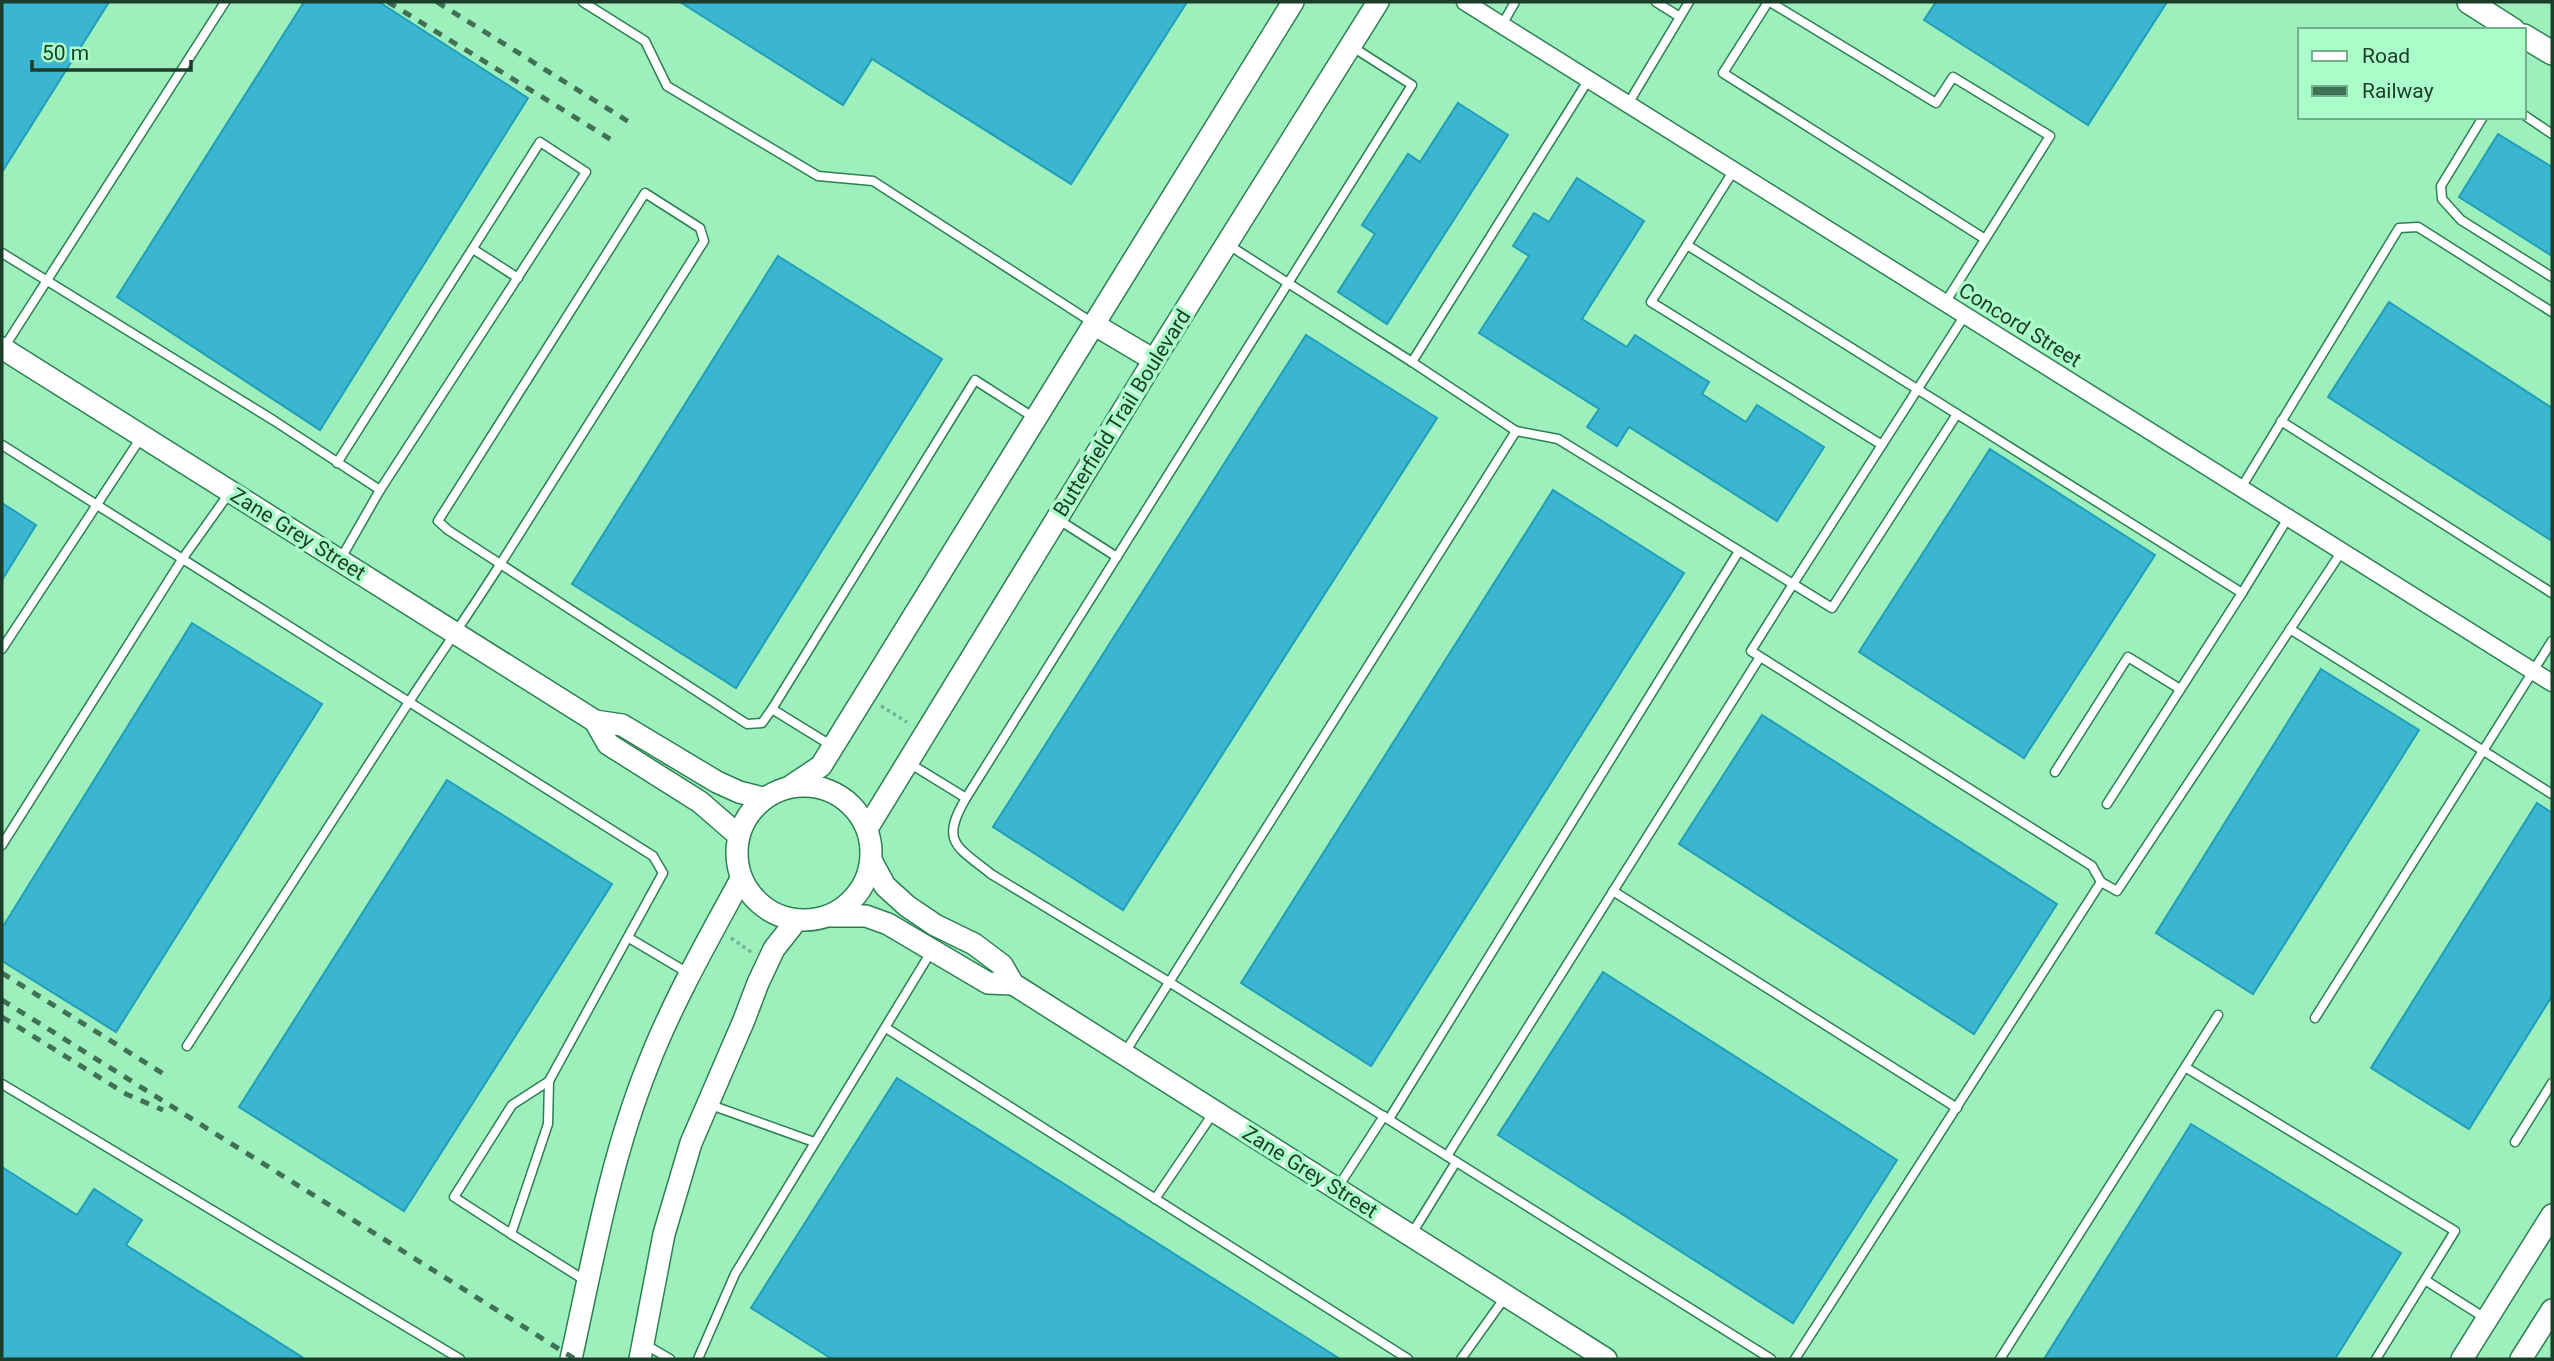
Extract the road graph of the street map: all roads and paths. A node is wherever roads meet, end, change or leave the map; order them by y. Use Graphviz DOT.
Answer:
graph roads {
  1 [pos="225,2"];
  2 [pos="583,2"];
  3 [pos="1293,2"];
  4 [pos="1378,2"];
  5 [pos="1465,2"];
  6 [pos="1515,2"];
  7 [pos="1656,2"];
  8 [pos="1689,2"];
  9 [pos="1769,2"];
  10 [pos="2469,2"];
  11 [pos="1680,17"];
  12 [pos="1502,25"];
  13 [pos="2510,28"];
  14 [pos="2526,37"];
  15 [pos="1351,46"];
  16 [pos="2552,53"];
  17 [pos="1589,79"];
  18 [pos="1628,104"];
  19 [pos="2526,117"];
  20 [pos="2482,119"];
  21 [pos="2552,134"];
  22 [pos="1734,170"];
  23 [pos="1985,239"];
  24 [pos="1227,244"];
  25 [pos="1687,245"];
  26 [pos="473,249"];
  27 [pos="2,253"];
  28 [pos="2552,277"];
  29 [pos="518,278"];
  30 [pos="46,280"];
  31 [pos="1288,283"];
  32 [pos="1945,303"];
  33 [pos="2552,312"];
  34 [pos="1965,315"];
  35 [pos="1096,325"];
  36 [pos="2,348"];
  37 [pos="1154,360"];
  38 [pos="1412,362"];
  39 [pos="1918,388"];
  40 [pos="1957,414"];
  41 [pos="1037,420"];
  42 [pos="2281,421"];
  43 [pos="1516,431"];
  44 [pos="142,436"];
  45 [pos="1882,444"];
  46 [pos="2,445"];
  47 [pos="337,463"];
  48 [pos="2241,488"];
  49 [pos="380,490"];
  50 [pos="230,492"];
  51 [pos="97,504"];
  52 [pos="2288,517"];
  53 [pos="1057,518"];
  54 [pos="1739,551"];
  55 [pos="2342,551"];
  56 [pos="1117,557"];
  57 [pos="183,558"];
  58 [pos="340,560"];
  59 [pos="501,563"];
  60 [pos="1793,584"];
  61 [pos="2242,593"];
  62 [pos="2552,593"];
  63 [pos="2290,629"];
  64 [pos="456,634"];
  65 [pos="2552,641"];
  66 [pos="2,649"];
  67 [pos="1760,657"];
  68 [pos="2533,671"];
  69 [pos="2552,683"];
  70 [pos="2180,689"];
  71 [pos="409,702"];
  72 [pos="874,702"];
  73 [pos="772,709"];
  74 [pos="595,721"];
  75 [pos="912,724"];
  76 [pos="834,747"];
  77 [pos="2483,751"];
  78 [pos="907,762"];
  79 [pos="2055,772"];
  80 [pos="791,786"];
  81 [pos="2552,794"];
  82 [pos="764,798"];
  83 [pos="966,798"];
  84 [pos="2107,804"];
  85 [pos="868,827"];
  86 [pos="738,835"];
  87 [pos="2,845"];
  88 [pos="872,862"];
  89 [pos="741,879"];
  90 [pos="2101,882"];
  91 [pos="1613,891"];
  92 [pos="831,916"];
  93 [pos="796,921"];
  94 [pos="725,935"];
  95 [pos="628,938"];
  96 [pos="933,950"];
  97 [pos="755,955"];
  98 [pos="691,974"];
  99 [pos="1169,982"];
  100 [pos="1013,984"];
  101 [pos="2218,1015"];
  102 [pos="2315,1018"];
  103 [pos="886,1028"];
  104 [pos="187,1046"];
  105 [pos="1124,1054"];
  106 [pos="2185,1067"];
  107 [pos="549,1081"];
  108 [pos="2552,1083"];
  109 [pos="2,1084"];
  110 [pos="708,1104"];
  111 [pos="1957,1108"];
  112 [pos="1214,1111"];
  113 [pos="1386,1118"];
  114 [pos="814,1142"];
  115 [pos="2515,1142"];
  116 [pos="1447,1156"];
  117 [pos="1456,1162"];
  118 [pos="1337,1189"];
  119 [pos="1156,1199"];
  120 [pos="2552,1215"];
  121 [pos="511,1234"];
  122 [pos="1411,1236"];
  123 [pos="2546,1239"];
  124 [pos="2425,1280"];
  125 [pos="587,1282"];
  126 [pos="1506,1296"];
  127 [pos="2552,1310"];
  128 [pos="2487,1319"];
  129 [pos="642,1351"];
  130 [pos="460,1359"];
  131 [pos="571,1359"];
  132 [pos="670,1359"];
  133 [pos="698,1359"];
  134 [pos="1408,1359"];
  135 [pos="1461,1359"];
  136 [pos="1606,1359"];
  137 [pos="1772,1359"];
  138 [pos="1796,1359"];
  139 [pos="2000,1359"];
  140 [pos="2376,1359"];
  141 [pos="2462,1359"];
  142 [pos="2521,1359"];
  1 -- 30 [label="lane"];
  2 -- 35 [label="lane"];
  3 -- 35 [label="street"];
  4 -- 15 [label="street, Butterfield Trail Boulevard"];
  5 -- 12 [label="street, Concord Street"];
  6 -- 12 [label="lane"];
  7 -- 11 [label="lane"];
  8 -- 11 [label="lane"];
  9 -- 23 [label="lane"];
  9 -- 23 [label="lane"];
  10 -- 13 [label="main road"];
  11 -- 18 [label="lane"];
  12 -- 17 [label="street, Concord Street"];
  14 -- 16 [label="main road"];
  15 -- 24 [label="street, Butterfield Trail Boulevard"];
  15 -- 31 [label="lane"];
  17 -- 18 [label="street, Concord Street"];
  17 -- 38 [label="lane"];
  18 -- 22 [label="street, Concord Street"];
  19 -- 21 [label="lane"];
  20 -- 28 [label="lane"];
  22 -- 25 [label="lane"];
  22 -- 32 [label="street, Concord Street"];
  23 -- 32 [label="lane"];
  24 -- 31 [label="lane"];
  24 -- 37 [label="street, Butterfield Trail Boulevard"];
  25 -- 39 [label="lane"];
  25 -- 45 [label="lane"];
  26 -- 29 [label="lane"];
  26 -- 29 [label="lane"];
  26 -- 47 [label="lane"];
  27 -- 30 [label="lane"];
  29 -- 49 [label="lane"];
  30 -- 36 [label="lane"];
  30 -- 47 [label="lane"];
  31 -- 38 [label="lane"];
  31 -- 56 [label="lane"];
  32 -- 34 [label="street, Concord Street"];
  33 -- 42 [label="lane"];
  34 -- 39 [label="lane"];
  34 -- 48 [label="street, Concord Street"];
  35 -- 37 [label="street"];
  35 -- 41 [label="street"];
  36 -- 44 [label="street, Zane Grey Street"];
  37 -- 53 [label="street, Butterfield Trail Boulevard"];
  38 -- 43 [label="lane"];
  39 -- 40 [label="lane"];
  39 -- 45 [label="lane"];
  40 -- 60 [label="lane"];
  40 -- 61 [label="lane"];
  41 -- 73 [label="lane"];
  41 -- 76 [label="street"];
  42 -- 48 [label="lane"];
  42 -- 62 [label="lane"];
  43 -- 54 [label="lane"];
  43 -- 99 [label="lane"];
  44 -- 50 [label="street, Zane Grey Street"];
  44 -- 51 [label="lane"];
  45 -- 60 [label="lane"];
  46 -- 51 [label="lane"];
  47 -- 49 [label="lane"];
  48 -- 52 [label="street, Concord Street"];
  49 -- 58 [label="lane"];
  50 -- 57 [label="lane"];
  50 -- 58 [label="street, Zane Grey Street"];
  51 -- 57 [label="lane"];
  51 -- 66 [label="lane"];
  52 -- 55 [label="street, Concord Street"];
  52 -- 61 [label="lane"];
  53 -- 56 [label="lane"];
  53 -- 78 [label="street, Butterfield Trail Boulevard"];
  54 -- 60 [label="lane"];
  54 -- 113 [label="lane"];
  55 -- 63 [label="lane"];
  55 -- 68 [label="street, Concord Street"];
  56 -- 83 [label="lane"];
  57 -- 71 [label="lane"];
  57 -- 87 [label="lane"];
  58 -- 64 [label="street, Zane Grey Street"];
  59 -- 59 [label="lane"];
  59 -- 64 [label="lane"];
  59 -- 73 [label="lane"];
  60 -- 67 [label="lane"];
  61 -- 70 [label="lane"];
  63 -- 77 [label="lane"];
  63 -- 90 [label="lane"];
  64 -- 71 [label="lane"];
  64 -- 74 [label="street, Zane Grey Street"];
  65 -- 68 [label="lane"];
  67 -- 90 [label="lane"];
  67 -- 91 [label="lane"];
  68 -- 69 [label="street, Concord Street"];
  68 -- 77 [label="lane"];
  70 -- 79 [label="lane"];
  70 -- 84 [label="lane"];
  71 -- 95 [label="lane"];
  71 -- 104 [label="lane"];
  72 -- 75 [label="path"];
  73 -- 76 [label="lane"];
  74 -- 82 [label="street, Zane Grey Street"];
  74 -- 86 [label="street, Zane Grey Street"];
  76 -- 80 [label="street"];
  77 -- 81 [label="lane"];
  77 -- 102 [label="lane"];
  78 -- 83 [label="lane"];
  78 -- 85 [label="street, Butterfield Trail Boulevard"];
  80 -- 82 [label="street"];
  80 -- 85 [label="street"];
  82 -- 86 [label="street"];
  83 -- 99 [label="lane"];
  85 -- 88 [label="street"];
  86 -- 89 [label="street"];
  88 -- 92 [label="street"];
  88 -- 100 [label="street, Zane Grey Street"];
  89 -- 93 [label="street"];
  89 -- 98 [label="street"];
  90 -- 111 [label="lane"];
  91 -- 111 [label="lane"];
  91 -- 116 [label="lane"];
  92 -- 93 [label="street"];
  92 -- 96 [label="street, Zane Grey Street"];
  93 -- 110 [label="street"];
  94 -- 97 [label="path"];
  95 -- 98 [label="lane"];
  95 -- 107 [label="lane"];
  96 -- 100 [label="street, Zane Grey Street"];
  96 -- 103 [label="lane"];
  98 -- 125 [label="street"];
  99 -- 105 [label="lane"];
  99 -- 113 [label="lane"];
  100 -- 105 [label="street, Zane Grey Street"];
  101 -- 106 [label="lane"];
  103 -- 114 [label="lane"];
  103 -- 119 [label="lane"];
  105 -- 112 [label="street, Zane Grey Street"];
  106 -- 124 [label="lane"];
  106 -- 139 [label="lane"];
  107 -- 121 [label="lane"];
  107 -- 121 [label="lane"];
  108 -- 115 [label="lane"];
  109 -- 130 [label="lane"];
  110 -- 114 [label="lane"];
  110 -- 129 [label="street"];
  111 -- 138 [label="lane"];
  112 -- 118 [label="street, Zane Grey Street"];
  112 -- 119 [label="lane"];
  113 -- 116 [label="lane"];
  113 -- 118 [label="lane"];
  114 -- 133 [label="lane"];
  116 -- 117 [label="lane"];
  117 -- 122 [label="lane"];
  117 -- 137 [label="lane"];
  118 -- 122 [label="street, Zane Grey Street"];
  119 -- 134 [label="lane"];
  120 -- 123 [label="street"];
  121 -- 125 [label="lane"];
  122 -- 126 [label="street, Zane Grey Street"];
  123 -- 128 [label="street"];
  124 -- 128 [label="lane"];
  124 -- 140 [label="lane"];
  125 -- 131 [label="street"];
  126 -- 135 [label="lane"];
  126 -- 136 [label="street, Zane Grey Street"];
  127 -- 142 [label="street"];
  128 -- 141 [label="street"];
  129 -- 132 [label="lane"];
}
